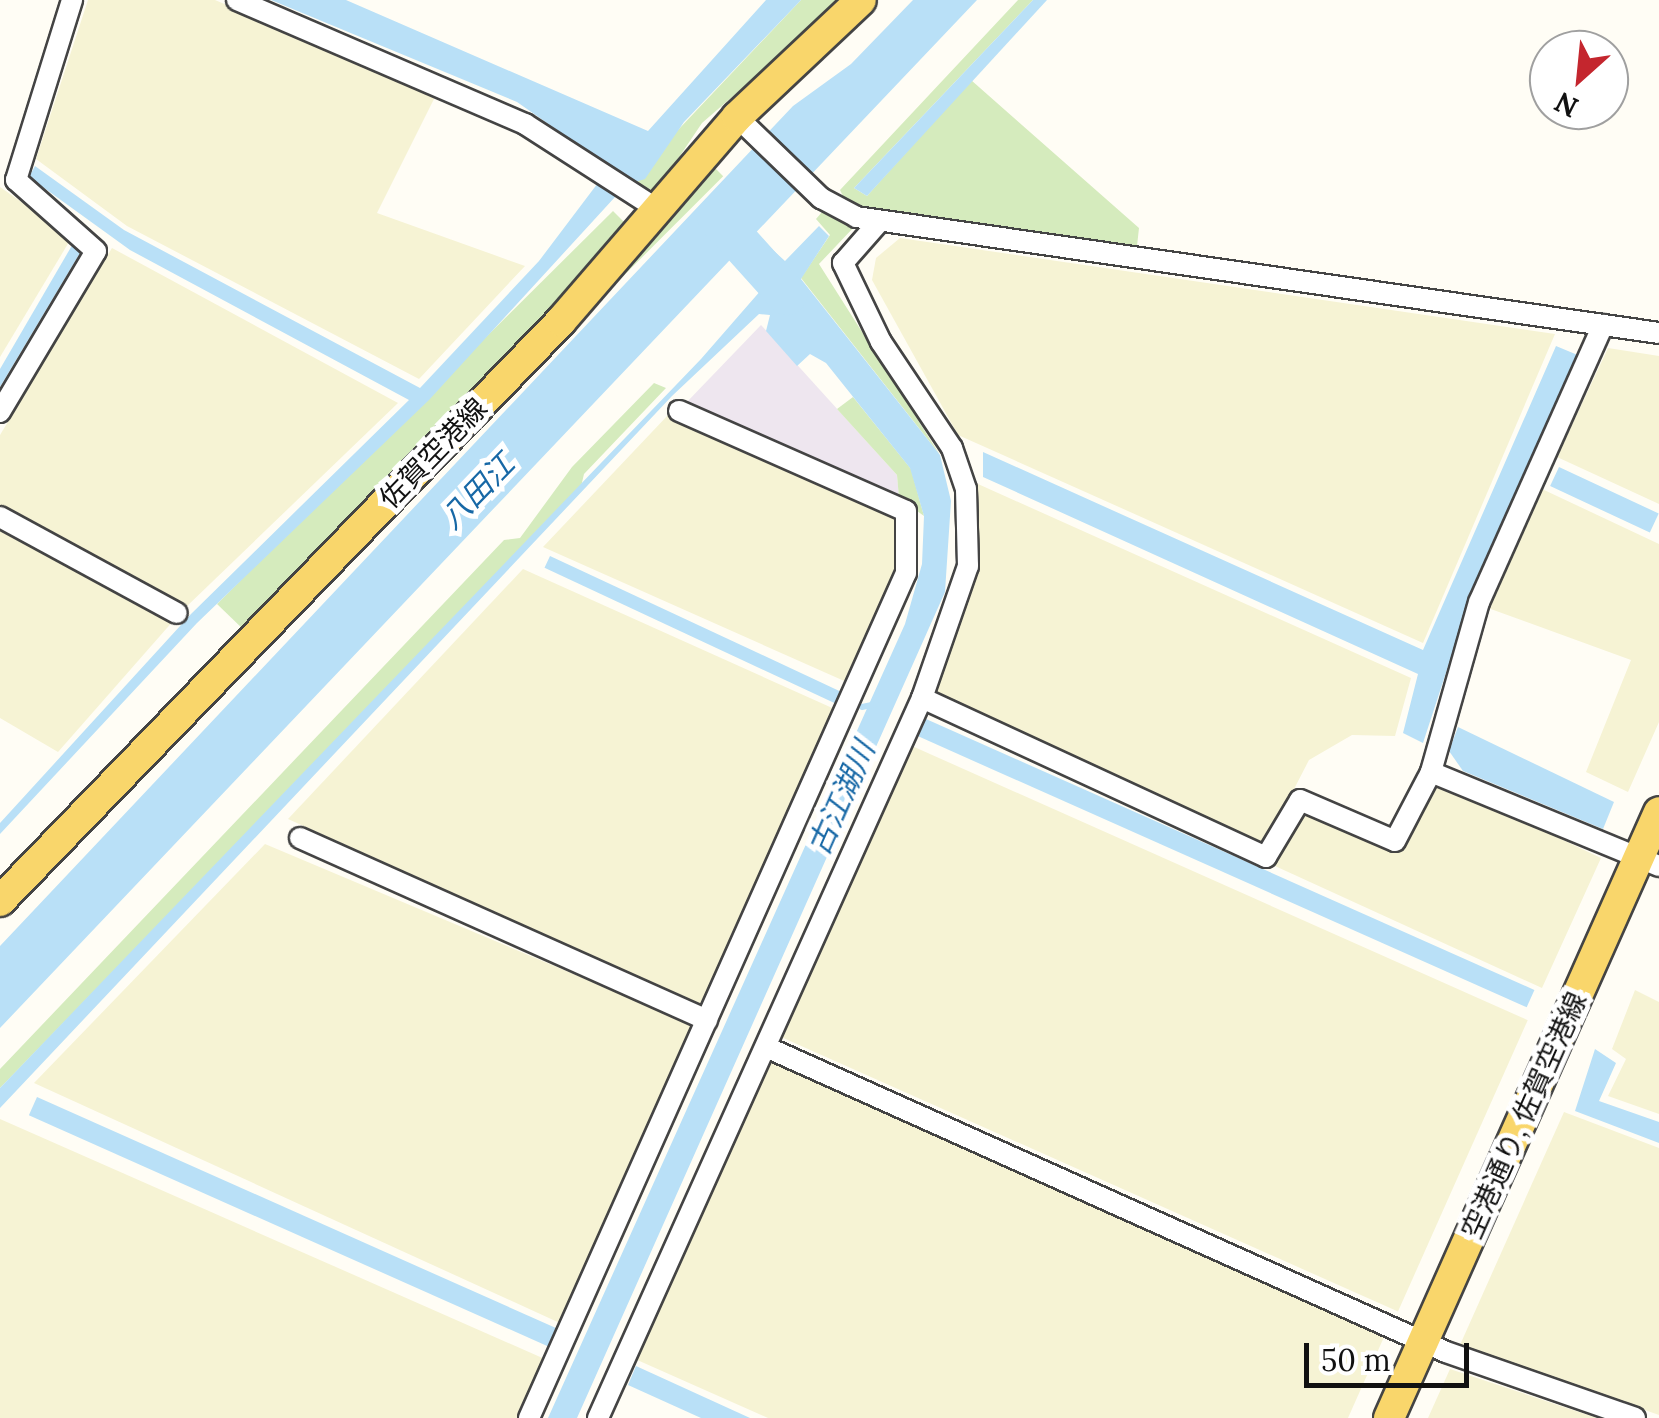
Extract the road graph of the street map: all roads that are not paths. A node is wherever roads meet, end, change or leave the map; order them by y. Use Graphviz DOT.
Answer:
graph roads {
  1 [pos="72,0"];
  2 [pos="237,0"];
  3 [pos="861,0"];
  4 [pos="744,125"];
  5 [pos="8,175"];
  6 [pos="660,211"];
  7 [pos="879,222"];
  8 [pos="1603,325"];
  9 [pos="1659,333"];
  10 [pos="679,411"];
  11 [pos="0,412"];
  12 [pos="0,518"];
  13 [pos="177,613"];
  14 [pos="922,698"];
  15 [pos="1432,772"];
  16 [pos="1659,812"];
  17 [pos="300,838"];
  18 [pos="1648,863"];
  19 [pos="0,901"];
  20 [pos="708,1020"];
  21 [pos="766,1047"];
  22 [pos="1423,1342"];
  23 [pos="529,1418"];
  24 [pos="598,1418"];
  25 [pos="1389,1418"];
  26 [pos="1635,1418"];
  1 -- 5 [label="street"];
  2 -- 6 [label="street"];
  3 -- 4 [label="main road, 佐賀空港線"];
  4 -- 6 [label="main road, 佐賀空港線"];
  4 -- 7 [label="street"];
  5 -- 11 [label="street"];
  6 -- 19 [label="main road, 佐賀空港線"];
  7 -- 8 [label="street"];
  7 -- 14 [label="street"];
  8 -- 9 [label="street"];
  8 -- 15 [label="street"];
  10 -- 20 [label="street"];
  12 -- 13 [label="street"];
  14 -- 15 [label="street"];
  14 -- 21 [label="street"];
  15 -- 18 [label="street"];
  16 -- 18 [label="main road, 空港通り, 佐賀空港線"];
  17 -- 20 [label="street"];
  18 -- 22 [label="main road, 空港通り, 佐賀空港線"];
  20 -- 23 [label="street"];
  21 -- 22 [label="street"];
  21 -- 24 [label="street"];
  22 -- 25 [label="main road, 空港通り, 佐賀空港線"];
  22 -- 26 [label="street"];
}
